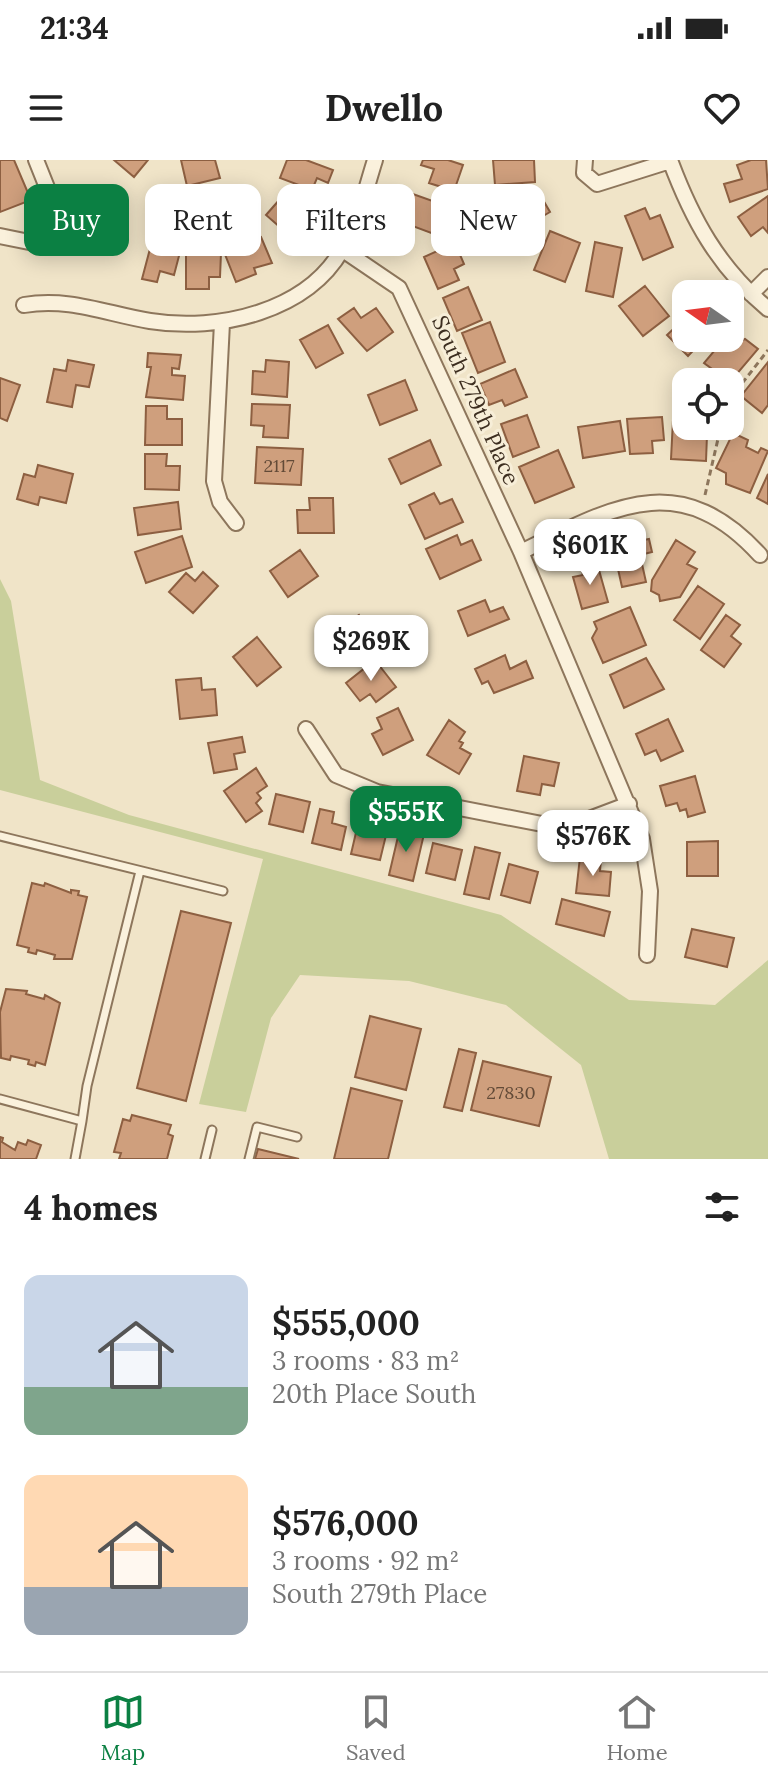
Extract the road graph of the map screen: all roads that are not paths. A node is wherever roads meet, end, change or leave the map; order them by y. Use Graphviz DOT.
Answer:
graph roads {
  1 [pos="36,160"];
  2 [pos="375,160"];
  3 [pos="585,160"];
  4 [pos="670,161"];
  5 [pos="366,184"];
  6 [pos="0,236"];
  7 [pos="338,256"];
  8 [pos="352,256"];
  9 [pos="768,277"];
  10 [pos="751,294"];
  11 [pos="24,305"];
  12 [pos="768,309"];
  13 [pos="222,323"];
  14 [pos="236,523"];
  15 [pos="521,552"];
  16 [pos="760,555"];
  17 [pos="306,729"];
  18 [pos="629,804"];
  19 [pos="0,836"];
  20 [pos="140,871"];
  21 [pos="223,891"];
  22 [pos="647,955"];
  23 [pos="0,1099"];
  24 [pos="82,1121"];
  25 [pos="212,1130"];
  26 [pos="297,1137"];
  27 [pos="75,1159"];
  28 [pos="205,1159"];
  29 [pos="249,1159"];
  1 -- 6 [label="street"];
  2 -- 5 [label="street"];
  3 -- 4 [label="street"];
  4 -- 10 [label="street"];
  7 -- 13 [label="street"];
  8 -- 15 [label="street, South 279th Place"];
  9 -- 10 [label="street"];
  10 -- 12 [label="street"];
  11 -- 13 [label="street"];
  13 -- 14 [label="street"];
  15 -- 16 [label="street"];
  15 -- 18 [label="street, South 279th Place"];
  17 -- 18 [label="street"];
  18 -- 22 [label="street, South 279th Place"];
  19 -- 20 [label="lane"];
  20 -- 21 [label="lane"];
  20 -- 24 [label="lane"];
  23 -- 24 [label="lane"];
  24 -- 27 [label="lane"];
  25 -- 28 [label="lane"];
  26 -- 29 [label="lane"];
}
